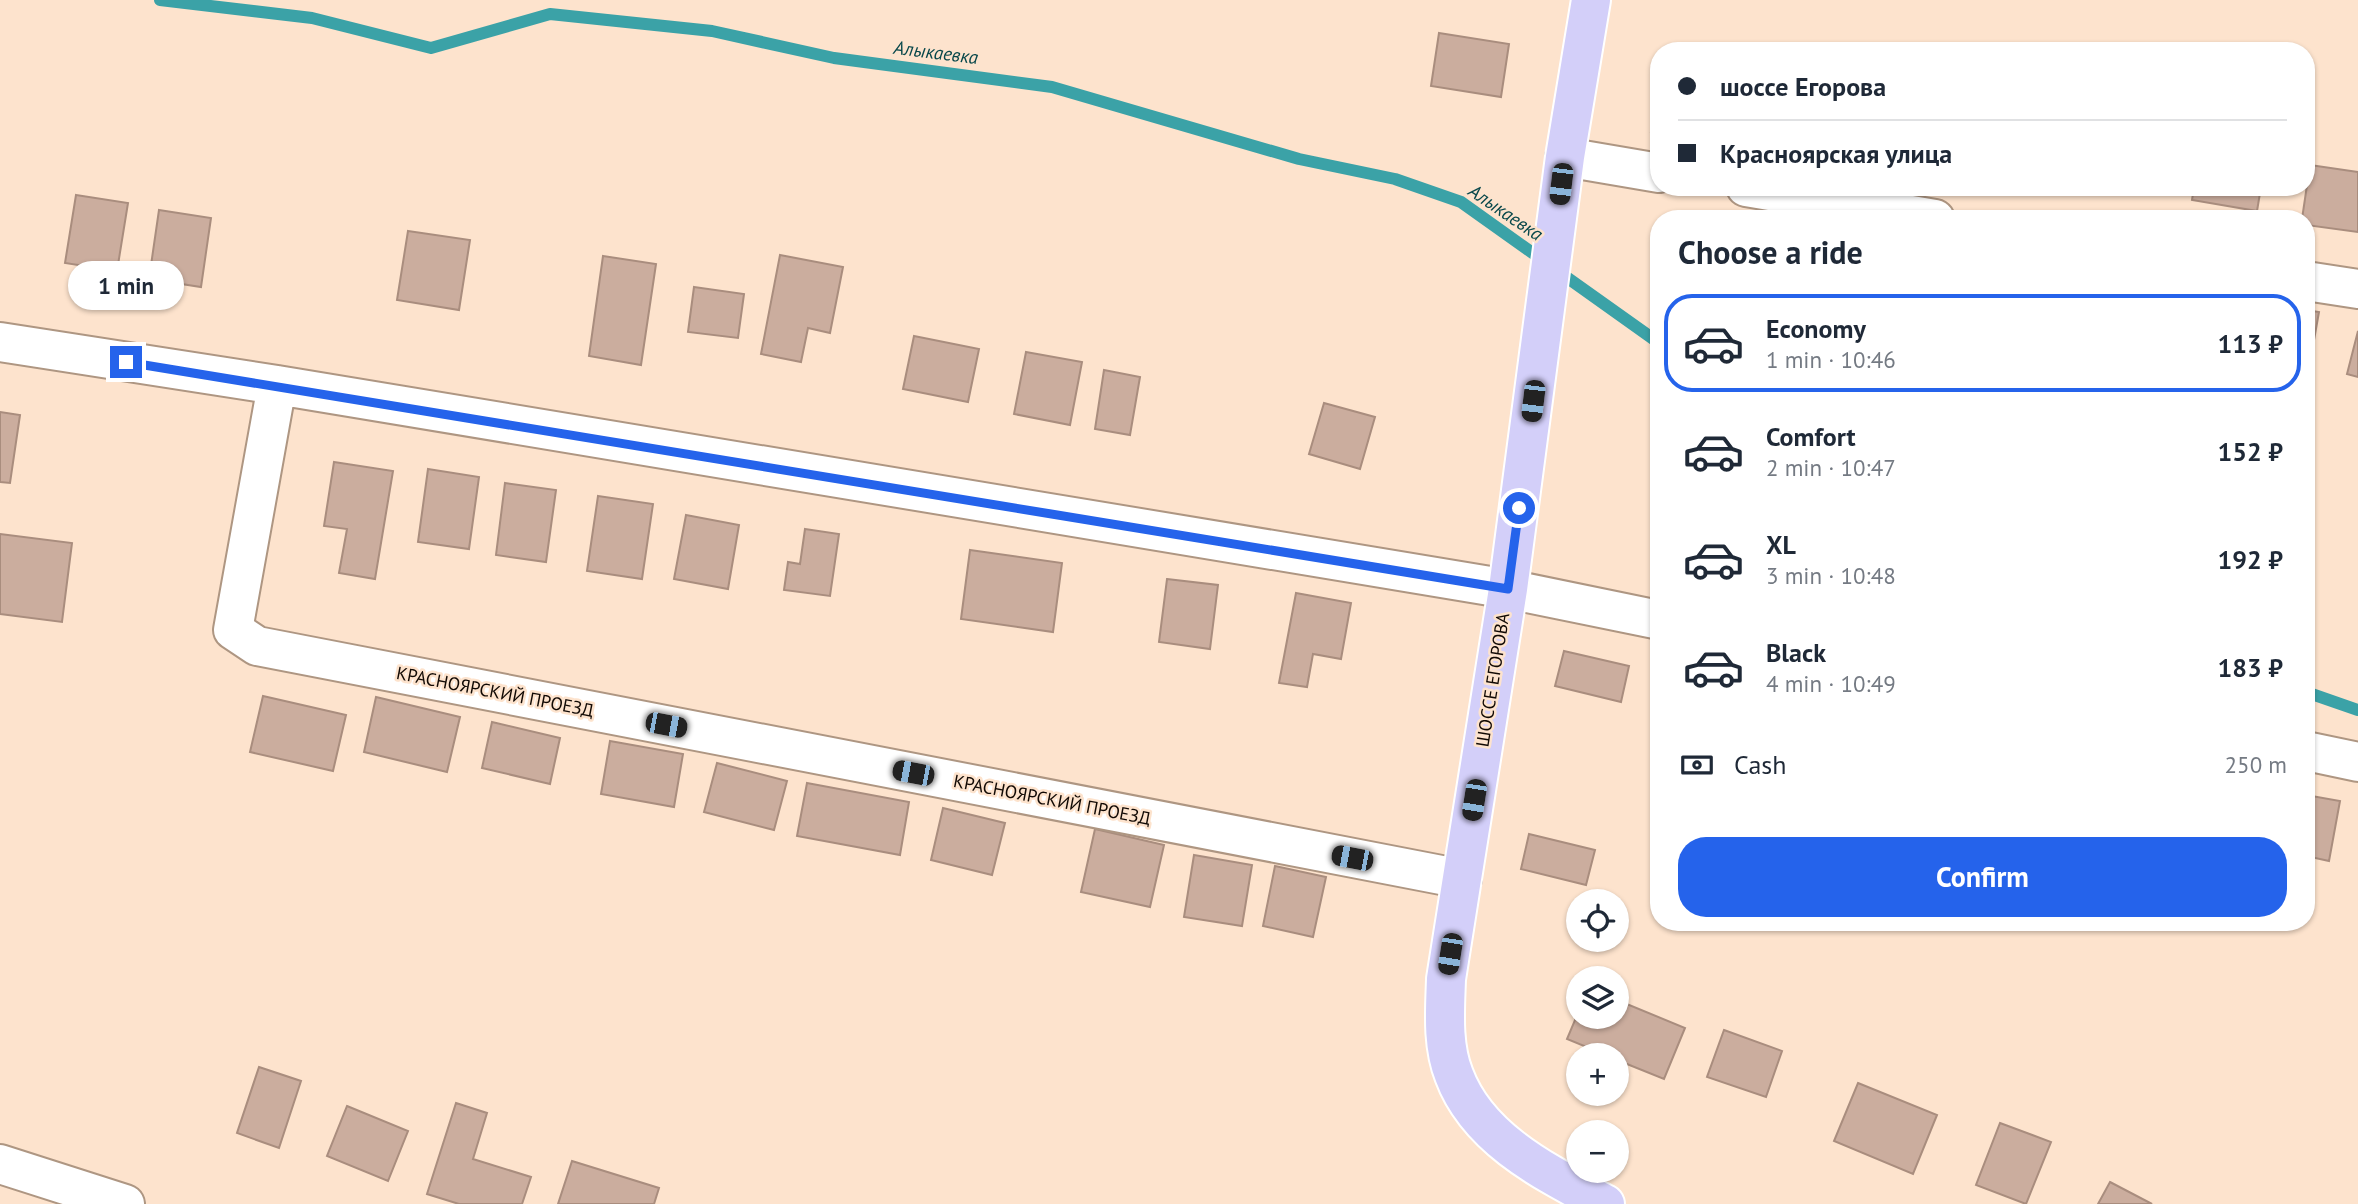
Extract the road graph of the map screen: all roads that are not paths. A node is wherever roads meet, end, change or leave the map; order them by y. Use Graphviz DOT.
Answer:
graph roads {
  1 [pos="1591,0"];
  2 [pos="1565,157"];
  3 [pos="1650,171"];
  4 [pos="1799,196"];
  5 [pos="1882,210"];
  6 [pos="2315,282"];
  7 [pos="2358,289"];
  8 [pos="0,342"];
  9 [pos="277,386"];
  10 [pos="1508,589"];
  11 [pos="1650,618"];
  12 [pos="2315,753"];
  13 [pos="2358,762"];
  14 [pos="1462,879"];
  15 [pos="0,1164"];
  16 [pos="125,1204"];
  17 [pos="1605,1204"];
  1 -- 2 [label="main road, ШОССЕ ЕГОРОВА"];
  2 -- 3 [label="street"];
  2 -- 10 [label="main road, ШОССЕ ЕГОРОВА"];
  4 -- 5 [label="street"];
  6 -- 7 [label="street"];
  8 -- 9 [label="street"];
  9 -- 10 [label="street"];
  9 -- 14 [label="street, КРАСНОЯРСКИЙ ПРОЕЗД"];
  10 -- 11 [label="street"];
  10 -- 14 [label="main road, ШОССЕ ЕГОРОВА"];
  12 -- 13 [label="street"];
  14 -- 17 [label="main road, ШОССЕ ЕГОРОВА"];
  15 -- 16 [label="street"];
}
